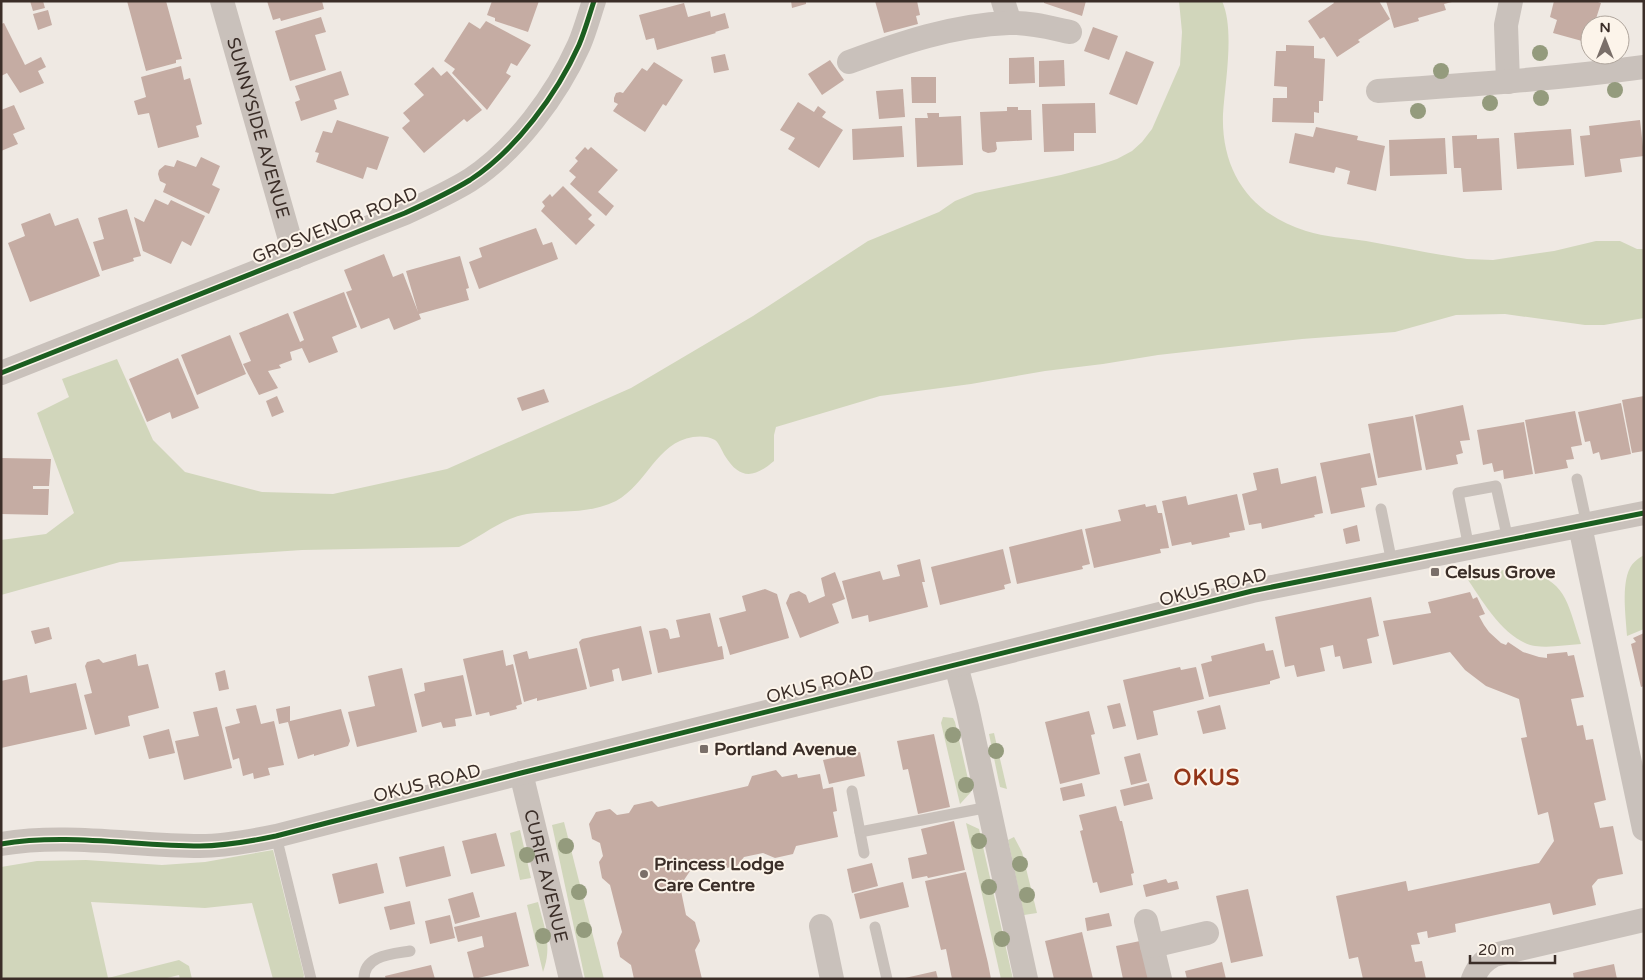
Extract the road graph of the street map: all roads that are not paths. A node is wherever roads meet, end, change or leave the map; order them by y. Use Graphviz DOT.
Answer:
graph roads {
  1 [pos="222,1"];
  2 [pos="594,1"];
  3 [pos="1511,1"];
  4 [pos="1006,9"];
  5 [pos="1070,32"];
  6 [pos="849,62"];
  7 [pos="1644,67"];
  8 [pos="1508,82"];
  9 [pos="1378,91"];
  10 [pos="296,257"];
  11 [pos="1,373"];
  12 [pos="1577,479"];
  13 [pos="1381,508"];
  14 [pos="1644,513"];
  15 [pos="1584,525"];
  16 [pos="1508,540"];
  17 [pos="1469,548"];
  18 [pos="1392,563"];
  19 [pos="956,665"];
  20 [pos="521,773"];
  21 [pos="852,791"];
  22 [pos="989,807"];
  23 [pos="1644,829"];
  24 [pos="860,832"];
  25 [pos="276,836"];
  26 [pos="1,844"];
  27 [pos="864,853"];
  28 [pos="1644,920"];
  29 [pos="1146,921"];
  30 [pos="821,926"];
  31 [pos="875,927"];
  32 [pos="1207,933"];
  33 [pos="1152,946"];
  34 [pos="410,951"];
  35 [pos="311,979"];
  36 [pos="364,979"];
  37 [pos="571,979"];
  38 [pos="832,979"];
  39 [pos="887,979"];
  40 [pos="1026,979"];
  41 [pos="1160,979"];
  42 [pos="1473,979"];
  1 -- 10 [label="street, SUNNYSIDE AVENUE"];
  2 -- 10 [label="street, GROSVENOR ROAD"];
  3 -- 8 [label="street"];
  4 -- 5 [label="street"];
  4 -- 6 [label="street"];
  7 -- 8 [label="street"];
  8 -- 9 [label="street"];
  10 -- 11 [label="street, GROSVENOR ROAD"];
  12 -- 15 [label="lane"];
  13 -- 18 [label="lane"];
  14 -- 15 [label="street, OKUS ROAD"];
  15 -- 16 [label="street, OKUS ROAD"];
  15 -- 23 [label="street"];
  16 -- 17 [label="street, OKUS ROAD"];
  16 -- 17 [label="lane"];
  17 -- 18 [label="street, OKUS ROAD"];
  18 -- 19 [label="street, OKUS ROAD"];
  19 -- 20 [label="street, OKUS ROAD"];
  19 -- 22 [label="street"];
  20 -- 25 [label="street, OKUS ROAD"];
  20 -- 37 [label="street, CURIE AVENUE"];
  21 -- 24 [label="lane"];
  22 -- 24 [label="lane"];
  22 -- 40 [label="street"];
  24 -- 27 [label="lane"];
  25 -- 26 [label="street, OKUS ROAD"];
  25 -- 35 [label="lane"];
  28 -- 42 [label="street"];
  29 -- 33 [label="street"];
  30 -- 38 [label="street"];
  31 -- 39 [label="lane"];
  32 -- 33 [label="street"];
  33 -- 41 [label="street"];
  34 -- 36 [label="lane"];
}
